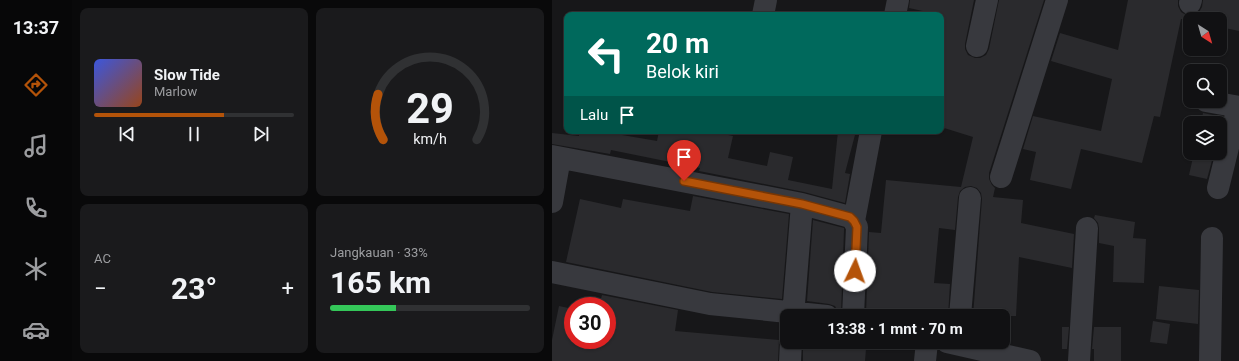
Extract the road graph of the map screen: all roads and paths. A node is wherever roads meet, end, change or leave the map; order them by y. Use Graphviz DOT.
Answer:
graph roads {
  1 [pos="766,0"];
  2 [pos="898,0"];
  3 [pos="987,0"];
  4 [pos="1057,0"];
  5 [pos="764,12"];
  6 [pos="896,12"];
  7 [pos="977,46"];
  8 [pos="1227,105"];
  9 [pos="1238,107"];
  10 [pos="870,134"];
  11 [pos="556,157"];
  12 [pos="1001,177"];
  13 [pos="1218,188"];
  14 [pos="970,198"];
  15 [pos="552,202"];
  16 [pos="802,204"];
  17 [pos="854,221"];
  18 [pos="1087,228"];
  19 [pos="1212,238"];
  20 [pos="552,272"];
  21 [pos="793,309"];
  22 [pos="853,309"];
  23 [pos="961,309"];
  24 [pos="780,312"];
  25 [pos="791,349"];
  26 [pos="926,349"];
  27 [pos="979,349"];
  28 [pos="790,361"];
  29 [pos="925,361"];
  30 [pos="1030,361"];
  31 [pos="1079,361"];
  32 [pos="1210,361"];
  1 -- 5 [label="street"];
  2 -- 6 [label="street"];
  3 -- 7 [label="street"];
  4 -- 12 [label="street"];
  8 -- 9 [label="street"];
  9 -- 13 [label="street"];
  10 -- 17 [label="street"];
  11 -- 15 [label="street"];
  11 -- 16 [label="street"];
  14 -- 23 [label="street"];
  16 -- 17 [label="street"];
  16 -- 21 [label="street"];
  17 -- 22 [label="street"];
  18 -- 31 [label="street"];
  19 -- 32 [label="street"];
  20 -- 24 [label="street"];
  25 -- 28 [label="street"];
  26 -- 29 [label="street"];
  27 -- 30 [label="street"];
}
